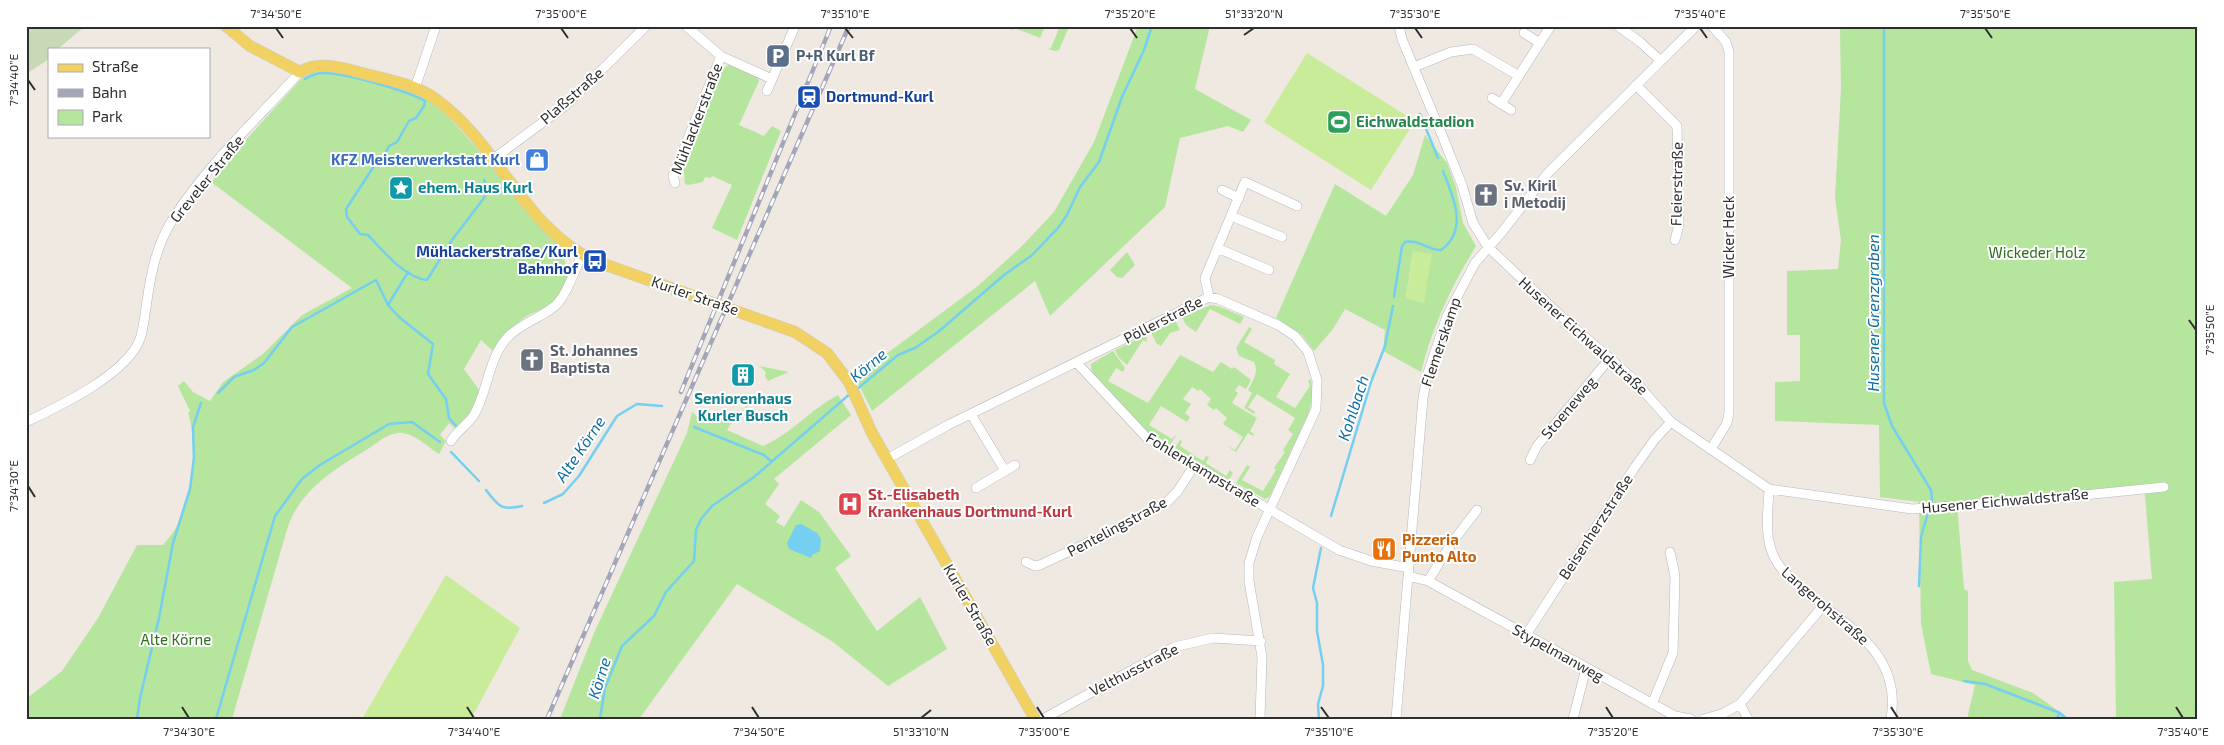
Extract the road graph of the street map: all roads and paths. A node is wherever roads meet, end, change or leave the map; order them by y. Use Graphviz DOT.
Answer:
graph roads {
  1 [pos="226,26"];
  2 [pos="436,26"];
  3 [pos="646,26"];
  4 [pos="686,26"];
  5 [pos="794,26"];
  6 [pos="1399,26"];
  7 [pos="1618,26"];
  8 [pos="1696,26"];
  9 [pos="1712,26"];
  10 [pos="1550,27"];
  11 [pos="1524,33"];
  12 [pos="1540,43"];
  13 [pos="721,56"];
  14 [pos="1661,61"];
  15 [pos="1414,67"];
  16 [pos="300,72"];
  17 [pos="1519,76"];
  18 [pos="772,79"];
  19 [pos="1636,85"];
  20 [pos="415,88"];
  21 [pos="766,92"];
  22 [pos="1492,98"];
  23 [pos="1501,104"];
  24 [pos="1511,110"];
  25 [pos="493,159"];
  26 [pos="675,183"];
  27 [pos="1222,190"];
  28 [pos="1239,198"];
  29 [pos="1297,206"];
  30 [pos="1231,216"];
  31 [pos="1282,237"];
  32 [pos="1674,240"];
  33 [pos="1488,247"];
  34 [pos="1217,248"];
  35 [pos="582,255"];
  36 [pos="1269,270"];
  37 [pos="1209,297"];
  38 [pos="1610,358"];
  39 [pos="1077,363"];
  40 [pos="971,414"];
  41 [pos="26,422"];
  42 [pos="1671,422"];
  43 [pos="451,441"];
  44 [pos="1711,449"];
  45 [pos="886,459"];
  46 [pos="1530,460"];
  47 [pos="1016,465"];
  48 [pos="1194,466"];
  49 [pos="1005,471"];
  50 [pos="2164,487"];
  51 [pos="976,488"];
  52 [pos="1769,489"];
  53 [pos="1270,510"];
  54 [pos="1477,510"];
  55 [pos="1670,552"];
  56 [pos="1026,562"];
  57 [pos="1408,572"];
  58 [pos="1428,581"];
  59 [pos="1824,606"];
  60 [pos="1526,635"];
  61 [pos="1261,641"];
  62 [pos="1586,668"];
  63 [pos="1652,704"];
  64 [pos="1740,704"];
  65 [pos="1035,719"];
  66 [pos="1043,719"];
  67 [pos="1260,719"];
  68 [pos="1396,719"];
  69 [pos="1573,719"];
  70 [pos="1691,719"];
  71 [pos="1704,719"];
  72 [pos="1748,719"];
  73 [pos="1890,719"];
  1 -- 16 [label="main road"];
  2 -- 20 [label="street"];
  3 -- 25 [label="street, Plaßstraße"];
  4 -- 13 [label="street, Mühlackerstraße"];
  5 -- 18 [label="street"];
  6 -- 15 [label="street, Husener Eichwaldstraße"];
  7 -- 14 [label="street"];
  8 -- 14 [label="street, Flemerskamp"];
  9 -- 44 [label="street, Wicker Heck"];
  10 -- 12 [label="street"];
  11 -- 12 [label="street"];
  12 -- 17 [label="street"];
  13 -- 18 [label="street, Mühlackerstraße"];
  13 -- 26 [label="street, Mühlackerstraße"];
  14 -- 19 [label="street, Flemerskamp"];
  15 -- 17 [label="street"];
  15 -- 33 [label="street, Husener Eichwaldstraße"];
  16 -- 20 [label="main road, Kurler Straße"];
  16 -- 41 [label="street, Greveler Straße"];
  17 -- 23 [label="street"];
  18 -- 21 [label="street"];
  19 -- 32 [label="street, Fleierstraße"];
  19 -- 33 [label="street, Flemerskamp"];
  20 -- 25 [label="main road, Kurler Straße"];
  22 -- 23 [label="street"];
  23 -- 24 [label="street"];
  25 -- 35 [label="main road, Kurler Straße"];
  27 -- 28 [label="street"];
  28 -- 29 [label="street"];
  28 -- 30 [label="street"];
  30 -- 31 [label="street"];
  30 -- 34 [label="street"];
  33 -- 38 [label="street, Husener Eichwaldstraße"];
  33 -- 57 [label="street, Flemerskamp"];
  34 -- 36 [label="street"];
  34 -- 37 [label="street"];
  35 -- 43 [label="street"];
  35 -- 45 [label="main road, Kurler Straße"];
  37 -- 39 [label="street, Pöllerstraße"];
  37 -- 53 [label="street, Pöllerstraße"];
  38 -- 42 [label="street, Husener Eichwaldstraße"];
  38 -- 46 [label="street, Stoeneweg"];
  39 -- 40 [label="street"];
  39 -- 48 [label="street, Fohlenkampstraße"];
  40 -- 45 [label="street"];
  40 -- 49 [label="street"];
  42 -- 44 [label="street, Husener Eichwaldstraße"];
  42 -- 60 [label="street, Beisenherzstraße"];
  44 -- 52 [label="street, Husener Eichwaldstraße"];
  45 -- 65 [label="main road, Kurler Straße"];
  47 -- 49 [label="street"];
  48 -- 53 [label="street, Fohlenkampstraße"];
  48 -- 56 [label="street, Pentelingstraße"];
  49 -- 51 [label="street"];
  50 -- 52 [label="street, Husener Eichwaldstraße"];
  52 -- 59 [label="street, Langerohstraße"];
  53 -- 57 [label="street, Fohlenkampstraße"];
  53 -- 61 [label="street, Pöllerstraße"];
  54 -- 58 [label="street"];
  55 -- 63 [label="street"];
  57 -- 58 [label="street, Stypelmanweg"];
  57 -- 68 [label="street, Flemerskamp"];
  58 -- 60 [label="street, Stypelmanweg"];
  59 -- 64 [label="street"];
  59 -- 73 [label="street, Langerohstraße"];
  60 -- 62 [label="street, Stypelmanweg"];
  61 -- 66 [label="street, Velthusstraße"];
  61 -- 67 [label="street, Pöllerstraße"];
  62 -- 63 [label="street, Stypelmanweg"];
  62 -- 69 [label="street"];
  63 -- 70 [label="street, Stypelmanweg"];
  64 -- 71 [label="street"];
  64 -- 72 [label="street"];
}
